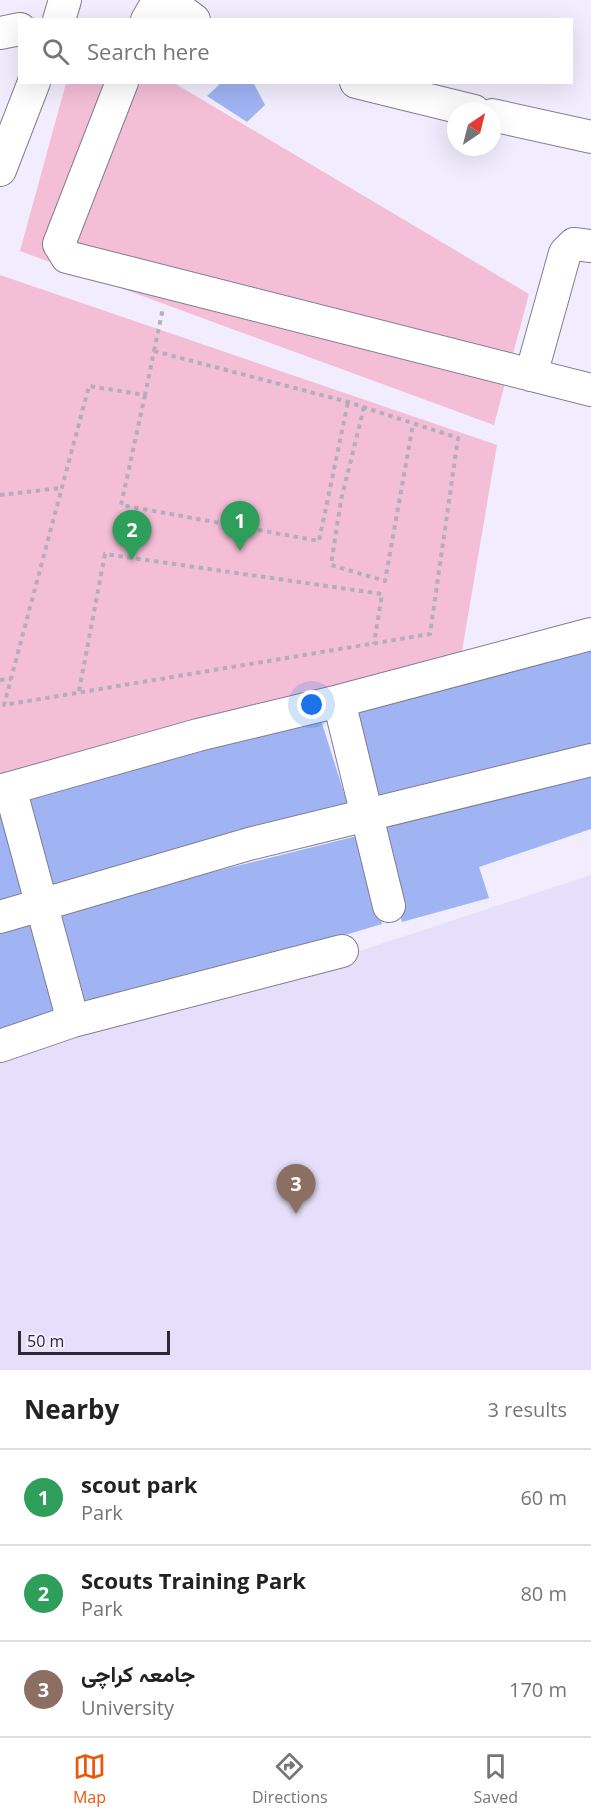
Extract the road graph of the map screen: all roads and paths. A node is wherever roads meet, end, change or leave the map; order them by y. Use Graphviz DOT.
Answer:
graph roads {
  1 [pos="65,0"];
  2 [pos="159,0"];
  3 [pos="167,0"];
  4 [pos="60,18"];
  5 [pos="148,18"];
  6 [pos="191,18"];
  7 [pos="18,29"];
  8 [pos="0,33"];
  9 [pos="33,84"];
  10 [pos="121,84"];
  11 [pos="364,84"];
  12 [pos="447,104"];
  13 [pos="501,117"];
  14 [pos="591,137"];
  15 [pos="2,160"];
  16 [pos="591,246"];
  17 [pos="168,283"];
  18 [pos="154,351"];
  19 [pos="531,375"];
  20 [pos="591,390"];
  21 [pos="146,395"];
  22 [pos="348,402"];
  23 [pos="364,407"];
  24 [pos="413,424"];
  25 [pos="62,488"];
  26 [pos="0,495"];
  27 [pos="591,634"];
  28 [pos="374,644"];
  29 [pos="11,679"];
  30 [pos="0,680"];
  31 [pos="79,691"];
  32 [pos="339,701"];
  33 [pos="591,760"];
  34 [pos="5,789"];
  35 [pos="367,815"];
  36 [pos="41,905"];
  37 [pos="389,906"];
  38 [pos="0,917"];
  39 [pos="342,951"];
  40 [pos="73,1022"];
  41 [pos="0,1046"];
  1 -- 4 [label="street"];
  2 -- 5 [label="street"];
  3 -- 6 [label="street"];
  7 -- 8 [label="street"];
  9 -- 15 [label="street"];
  10 -- 17 [label="street"];
  11 -- 12 [label="street"];
  13 -- 14 [label="street"];
  16 -- 19 [label="street"];
  17 -- 18 [label="path"];
  17 -- 19 [label="street"];
  18 -- 21 [label="path"];
  18 -- 22 [label="path"];
  19 -- 20 [label="street"];
  21 -- 22 [label="path"];
  21 -- 25 [label="path"];
  22 -- 23 [label="path"];
  23 -- 24 [label="path"];
  23 -- 24 [label="path"];
  24 -- 28 [label="path"];
  25 -- 26 [label="path"];
  25 -- 29 [label="path"];
  27 -- 32 [label="street"];
  28 -- 31 [label="path"];
  28 -- 31 [label="path"];
  29 -- 30 [label="path"];
  29 -- 31 [label="path"];
  32 -- 34 [label="street"];
  32 -- 35 [label="street"];
  33 -- 35 [label="street"];
  34 -- 36 [label="street"];
  35 -- 36 [label="street"];
  35 -- 37 [label="street"];
  36 -- 38 [label="street"];
  36 -- 40 [label="street"];
  39 -- 40 [label="street"];
  40 -- 41 [label="street"];
}
